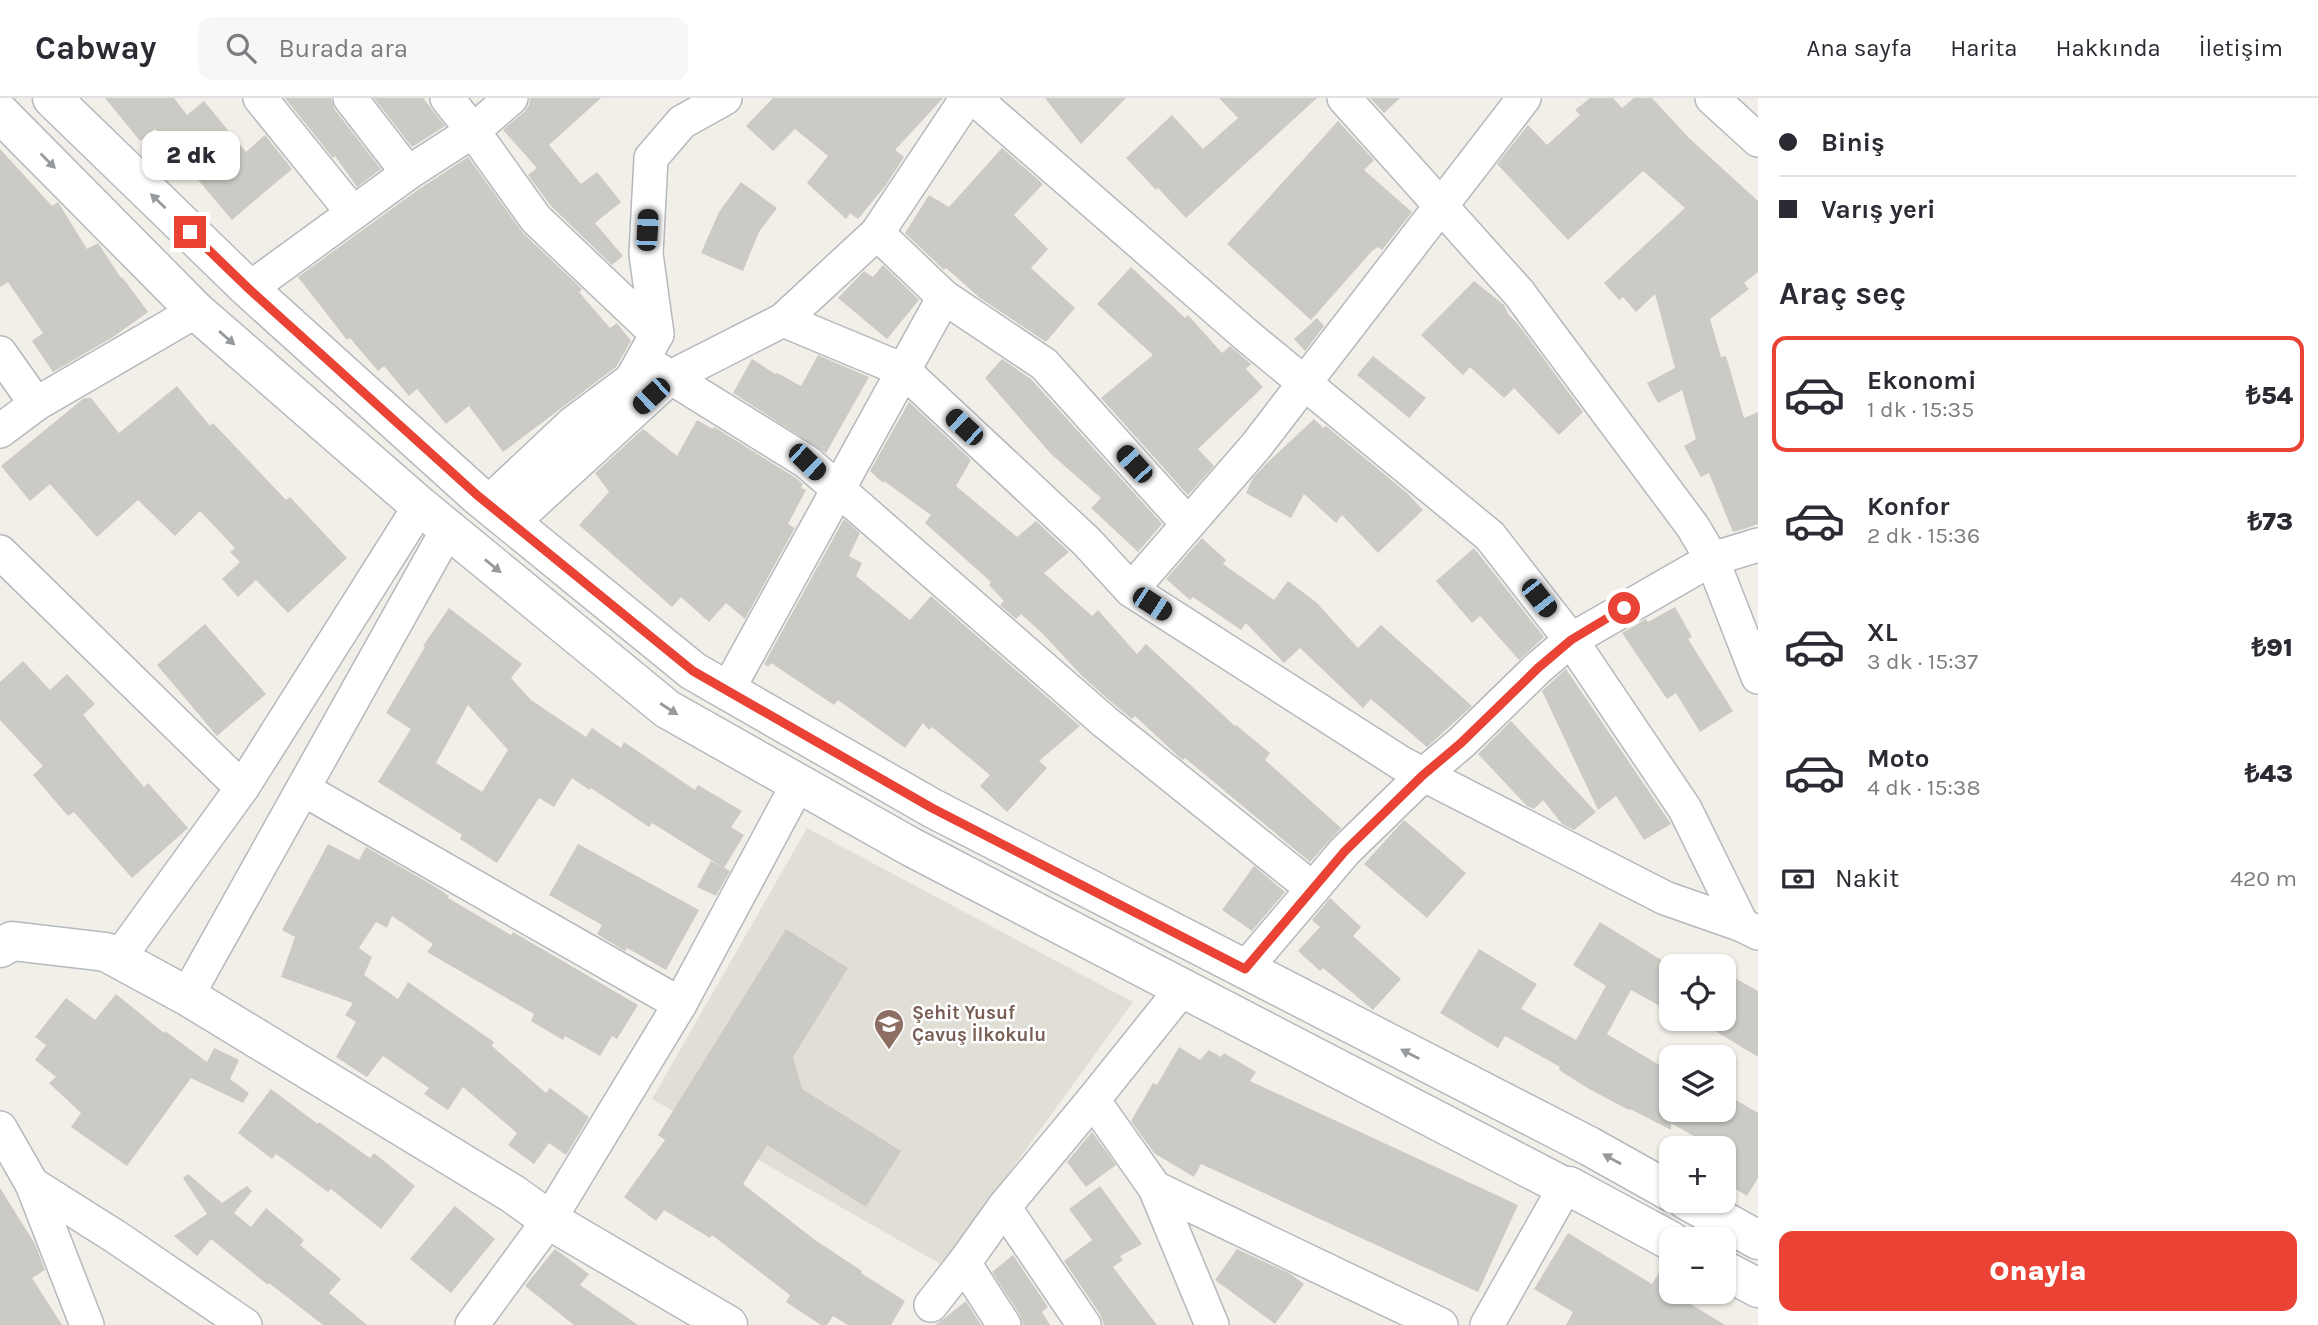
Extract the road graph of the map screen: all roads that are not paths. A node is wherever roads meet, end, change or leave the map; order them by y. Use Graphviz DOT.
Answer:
graph roads {
  1 [pos="52,98"];
  2 [pos="260,98"];
  3 [pos="350,98"];
  4 [pos="447,98"];
  5 [pos="511,98"];
  6 [pos="725,98"];
  7 [pos="967,98"];
  8 [pos="974,98"];
  9 [pos="1344,98"];
  10 [pos="1524,98"];
  11 [pos="1712,98"];
  12 [pos="686,110"];
  13 [pos="0,113"];
  14 [pos="473,131"];
  15 [pos="1758,140"];
  16 [pos="408,173"];
  17 [pos="1441,206"];
  18 [pos="353,213"];
  19 [pos="877,233"];
  20 [pos="249,289"];
  21 [pos="944,297"];
  22 [pos="196,311"];
  23 [pos="783,320"];
  24 [pos="650,347"];
  25 [pos="0,353"];
  26 [pos="903,370"];
  27 [pos="671,377"];
  28 [pos="1305,384"];
  29 [pos="36,404"];
  30 [pos="0,431"];
  31 [pos="836,490"];
  32 [pos="500,513"];
  33 [pos="434,518"];
  34 [pos="1188,524"];
  35 [pos="1758,545"];
  36 [pos="0,552"];
  37 [pos="1712,559"];
  38 [pos="1131,590"];
  39 [pos="1571,640"];
  40 [pos="1758,677"];
  41 [pos="727,691"];
  42 [pos="1423,775"];
  43 [pos="799,782"];
  44 [pos="242,788"];
  45 [pos="303,789"];
  46 [pos="1313,889"];
  47 [pos="1750,929"];
  48 [pos="0,948"];
  49 [pos="118,959"];
  50 [pos="1245,969"];
  51 [pos="1182,989"];
  52 [pos="187,996"];
  53 [pos="680,1004"];
  54 [pos="1093,1100"];
  55 [pos="0,1128"];
  56 [pos="32,1184"];
  57 [pos="1659,1185"];
  58 [pos="1565,1187"];
  59 [pos="1155,1188"];
  60 [pos="1004,1207"];
  61 [pos="1716,1213"];
  62 [pos="549,1220"];
  63 [pos="1755,1230"];
  64 [pos="1659,1235"];
  65 [pos="964,1263"];
  66 [pos="1736,1276"];
  67 [pos="1758,1288"];
  68 [pos="931,1305"];
  69 [pos="87,1325"];
  70 [pos="245,1325"];
  71 [pos="472,1325"];
  72 [pos="729,1325"];
  73 [pos="1004,1325"];
  74 [pos="1084,1325"];
  75 [pos="1212,1325"];
  76 [pos="1441,1325"];
  77 [pos="1487,1325"];
  20 -- 1 [label="main road, one-way"];
  2 -- 18 [label="street"];
  3 -- 16 [label="street"];
  4 -- 14 [label="street"];
  5 -- 14 [label="street"];
  6 -- 12 [label="street"];
  7 -- 19 [label="street"];
  8 -- 28 [label="street"];
  9 -- 17 [label="street"];
  10 -- 17 [label="street"];
  11 -- 15 [label="street"];
  12 -- 24 [label="street"];
  13 -- 22 [label="main road, one-way"];
  14 -- 16 [label="street"];
  14 -- 24 [label="street"];
  16 -- 18 [label="street"];
  17 -- 28 [label="street"];
  17 -- 37 [label="street"];
  18 -- 20 [label="street"];
  19 -- 21 [label="street"];
  19 -- 23 [label="street"];
  20 -- 32 [label="main road"];
  21 -- 26 [label="street"];
  21 -- 34 [label="street"];
  22 -- 29 [label="street"];
  22 -- 33 [label="main road, one-way"];
  23 -- 26 [label="street"];
  23 -- 27 [label="street"];
  24 -- 27 [label="street"];
  24 -- 32 [label="street"];
  25 -- 29 [label="street"];
  26 -- 31 [label="street"];
  26 -- 38 [label="street"];
  27 -- 31 [label="street"];
  27 -- 32 [label="street"];
  28 -- 34 [label="street"];
  28 -- 39 [label="street"];
  29 -- 30 [label="street"];
  31 -- 41 [label="street"];
  31 -- 46 [label="street"];
  32 -- 41 [label="main road"];
  33 -- 43 [label="main road, one-way"];
  33 -- 44 [label="street"];
  33 -- 45 [label="street"];
  34 -- 38 [label="street"];
  35 -- 37 [label="street"];
  36 -- 44 [label="street"];
  37 -- 39 [label="street"];
  37 -- 40 [label="street"];
  38 -- 42 [label="street"];
  39 -- 42 [label="street"];
  39 -- 47 [label="street"];
  41 -- 50 [label="main road"];
  42 -- 46 [label="street"];
  42 -- 47 [label="street"];
  43 -- 51 [label="main road"];
  43 -- 53 [label="street"];
  44 -- 49 [label="street"];
  45 -- 52 [label="street"];
  45 -- 53 [label="street"];
  46 -- 50 [label="street"];
  48 -- 49 [label="main road"];
  49 -- 52 [label="main road"];
  57 -- 50 [label="main road, one-way"];
  51 -- 54 [label="street"];
  51 -- 58 [label="main road"];
  52 -- 62 [label="main road"];
  53 -- 62 [label="street"];
  54 -- 59 [label="street"];
  54 -- 60 [label="street"];
  55 -- 56 [label="street"];
  56 -- 69 [label="street"];
  56 -- 70 [label="street"];
  58 -- 64 [label="main road"];
  58 -- 77 [label="street"];
  59 -- 75 [label="street"];
  59 -- 76 [label="street"];
  60 -- 65 [label="street"];
  60 -- 74 [label="street"];
  61 -- 63 [label="main road"];
  62 -- 71 [label="street"];
  62 -- 72 [label="main road"];
  65 -- 68 [label="street"];
  65 -- 73 [label="street"];
  66 -- 67 [label="main road"];
}
